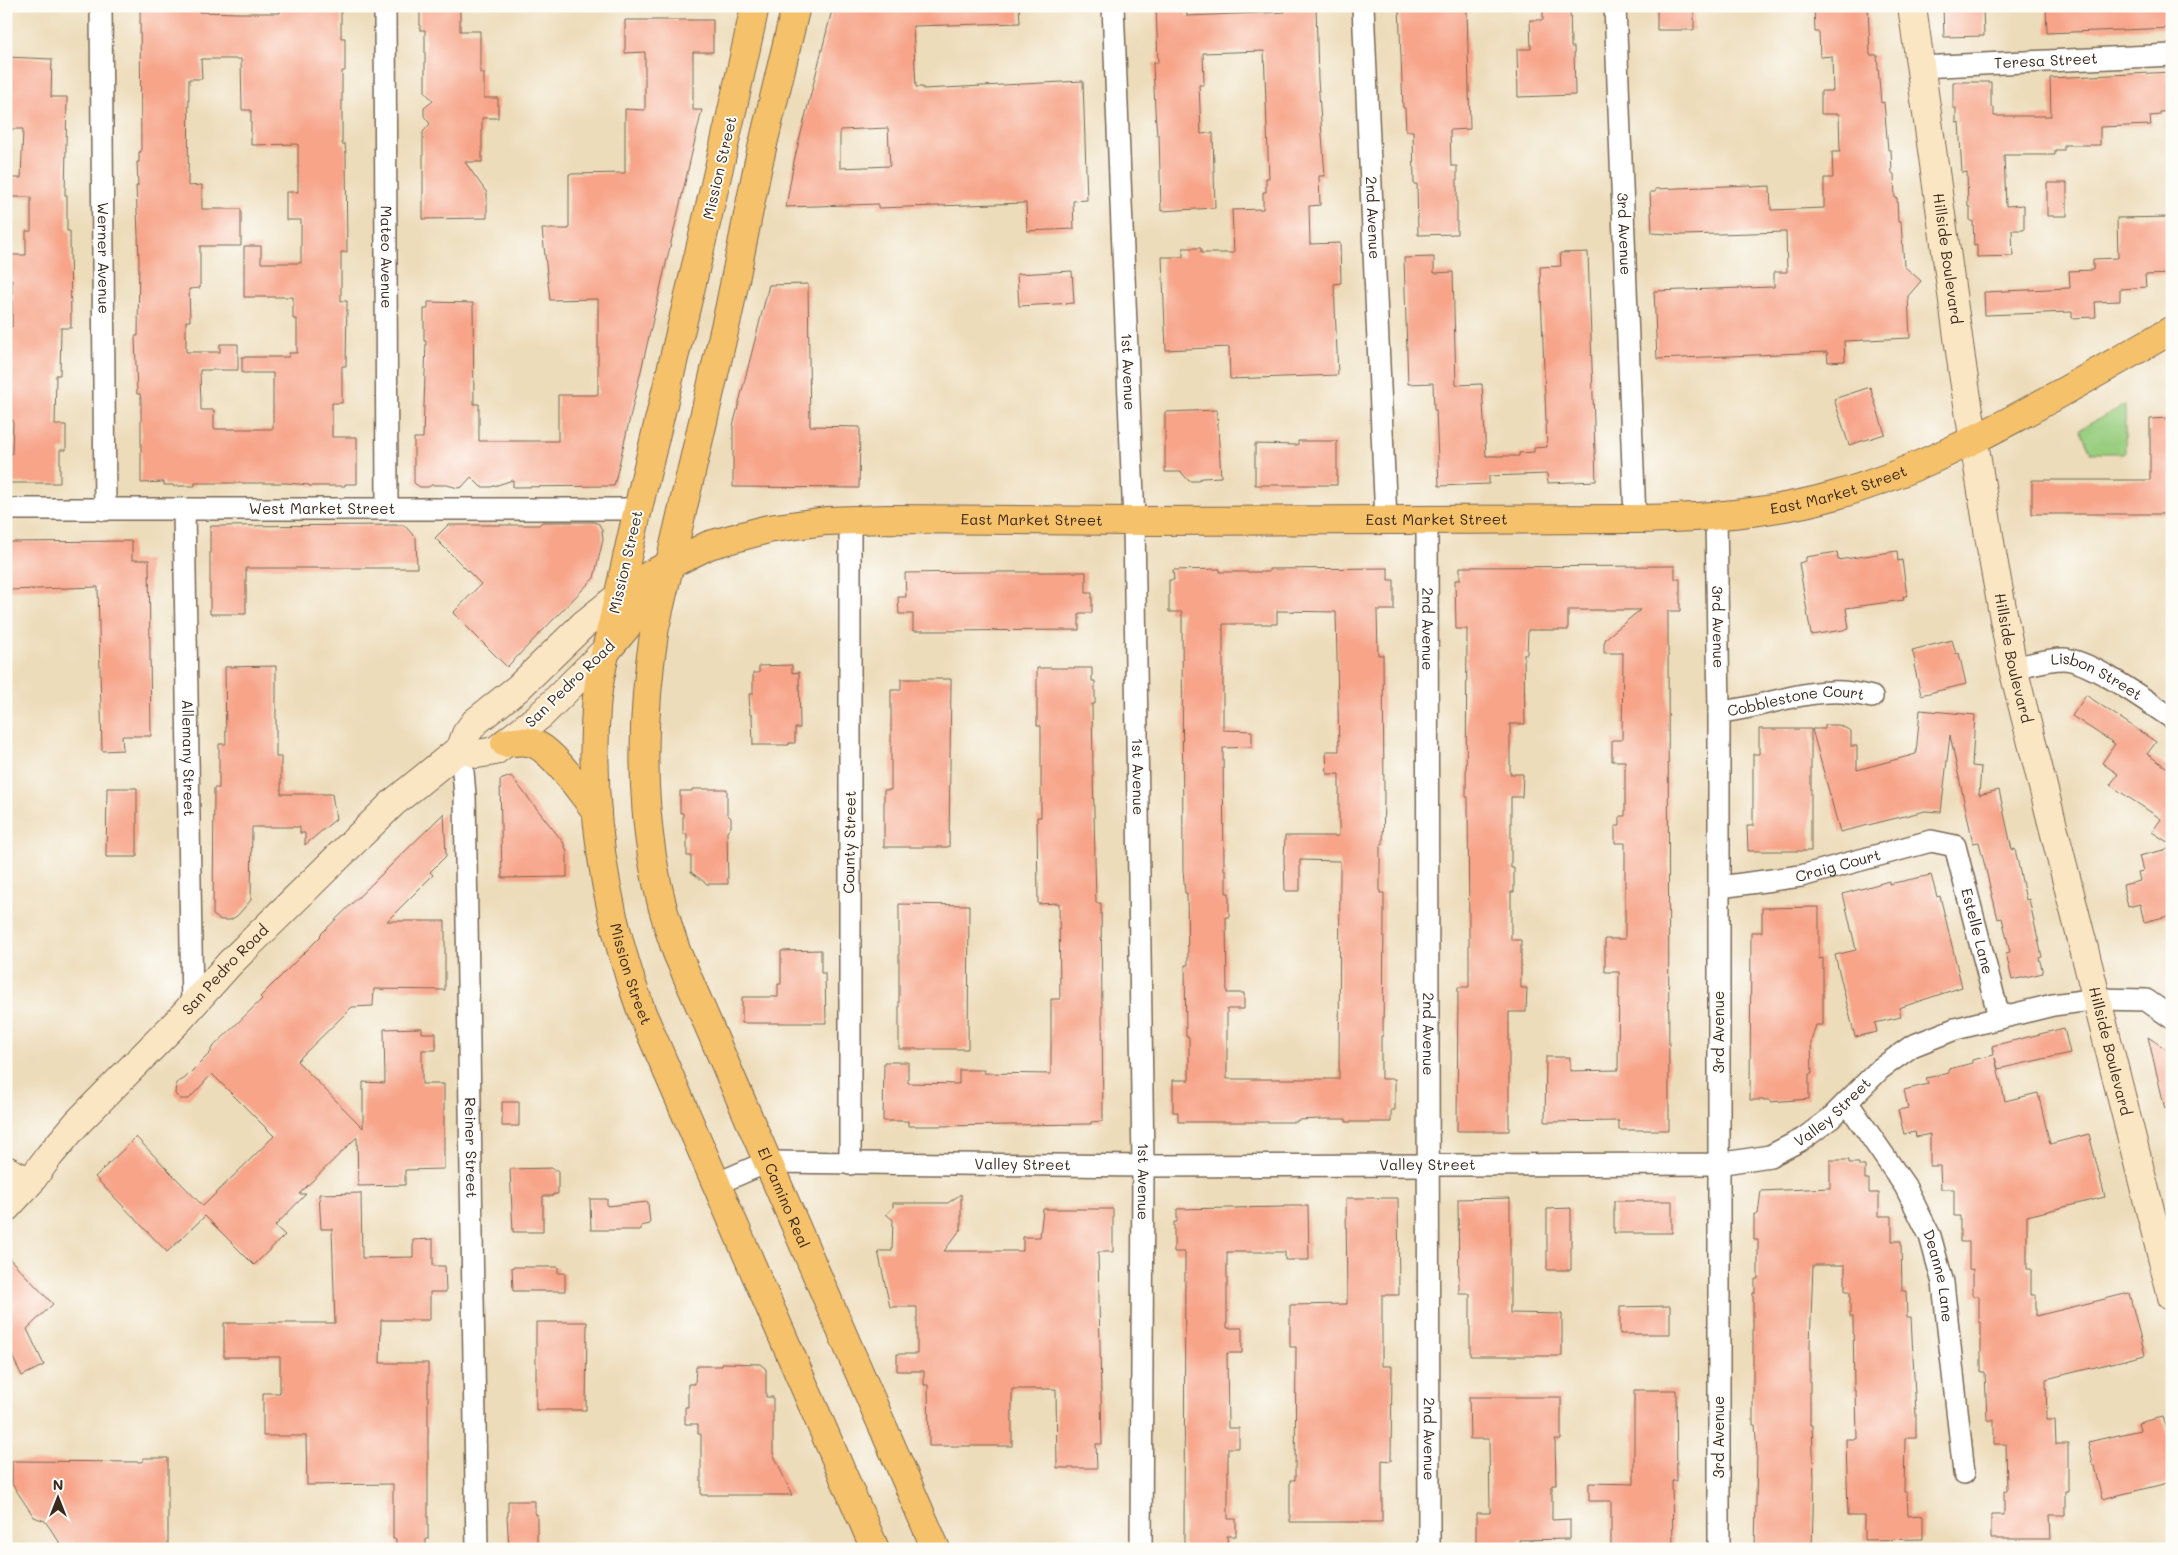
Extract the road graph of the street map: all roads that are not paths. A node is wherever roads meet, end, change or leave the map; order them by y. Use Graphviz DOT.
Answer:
graph roads {
  1 [pos="101,6"];
  2 [pos="385,6"];
  3 [pos="756,6"];
  4 [pos="796,6"];
  5 [pos="1113,6"];
  6 [pos="1363,6"];
  7 [pos="1615,6"];
  8 [pos="1912,6"];
  9 [pos="2172,55"];
  10 [pos="1920,67"];
  11 [pos="2172,330"];
  12 [pos="1974,439"];
  13 [pos="387,508"];
  14 [pos="6,509"];
  15 [pos="638,509"];
  16 [pos="105,510"];
  17 [pos="184,510"];
  18 [pos="1716,516"];
  19 [pos="1634,519"];
  20 [pos="850,520"];
  21 [pos="1386,520"];
  22 [pos="1427,520"];
  23 [pos="1134,521"];
  24 [pos="668,565"];
  25 [pos="619,596"];
  26 [pos="606,650"];
  27 [pos="2013,668"];
  28 [pos="1872,697"];
  29 [pos="1720,712"];
  30 [pos="2172,718"];
  31 [pos="505,743"];
  32 [pos="461,748"];
  33 [pos="597,812"];
  34 [pos="1955,846"];
  35 [pos="1720,887"];
  36 [pos="2098,999"];
  37 [pos="192,1006"];
  38 [pos="1999,1018"];
  39 [pos="2172,1018"];
  40 [pos="1847,1102"];
  41 [pos="767,1162"];
  42 [pos="850,1164"];
  43 [pos="1718,1164"];
  44 [pos="1428,1165"];
  45 [pos="1143,1166"];
  46 [pos="6,1170"];
  47 [pos="30,1182"];
  48 [pos="716,1184"];
  49 [pos="6,1208"];
  50 [pos="2172,1297"];
  51 [pos="1964,1473"];
  52 [pos="477,1549"];
  53 [pos="875,1549"];
  54 [pos="936,1549"];
  55 [pos="1141,1549"];
  56 [pos="1429,1549"];
  57 [pos="1719,1549"];
  1 -- 16 [label="street, Werner Avenue"];
  2 -- 13 [label="street, Mateo Avenue"];
  3 -- 15 [label="main road, Mission Street"];
  4 -- 24 [label="main road"];
  5 -- 23 [label="street, 1st Avenue"];
  6 -- 21 [label="street, 2nd Avenue"];
  7 -- 19 [label="street, 3rd Avenue"];
  8 -- 10 [label="main road, Hillside Boulevard"];
  9 -- 10 [label="street, Teresa Street"];
  10 -- 12 [label="main road, Hillside Boulevard"];
  11 -- 12 [label="main road, East Market Street"];
  12 -- 18 [label="main road, East Market Street"];
  12 -- 27 [label="main road, Hillside Boulevard"];
  13 -- 15 [label="street, West Market Street"];
  13 -- 17 [label="street, West Market Street"];
  14 -- 16 [label="street, West Market Street"];
  15 -- 25 [label="main road, Mission Street"];
  16 -- 17 [label="street, West Market Street"];
  17 -- 37 [label="street, Allemany Street"];
  18 -- 19 [label="main road, East Market Street"];
  18 -- 29 [label="street, 3rd Avenue"];
  19 -- 22 [label="main road, East Market Street"];
  20 -- 23 [label="main road, East Market Street"];
  20 -- 24 [label="main road, East Market Street"];
  20 -- 42 [label="street, County Street"];
  21 -- 22 [label="main road, East Market Street"];
  21 -- 23 [label="main road, East Market Street"];
  22 -- 44 [label="street, 2nd Avenue"];
  23 -- 45 [label="street, 1st Avenue"];
  24 -- 25 [label="main road, San Pedro Road"];
  24 -- 26 [label="main road, San Pedro Road"];
  24 -- 41 [label="main road, El Camino Real"];
  25 -- 26 [label="main road, Mission Street"];
  25 -- 32 [label="main road, San Pedro Road"];
  26 -- 31 [label="main road, San Pedro Road"];
  26 -- 33 [label="main road, Mission Street"];
  27 -- 30 [label="street, Lisbon Street"];
  27 -- 36 [label="main road, Hillside Boulevard"];
  28 -- 29 [label="street, Cobblestone Court"];
  29 -- 35 [label="street, 3rd Avenue"];
  31 -- 32 [label="main road, San Pedro Road"];
  31 -- 33 [label="main road"];
  32 -- 37 [label="main road, San Pedro Road"];
  32 -- 52 [label="street, Reiner Street"];
  33 -- 48 [label="main road, Mission Street"];
  34 -- 35 [label="street, Craig Court"];
  34 -- 38 [label="street, Estelle Lane"];
  35 -- 43 [label="street, 3rd Avenue"];
  36 -- 38 [label="street, Valley Street"];
  36 -- 39 [label="street, Valley Street"];
  36 -- 50 [label="main road, Hillside Boulevard"];
  37 -- 47 [label="main road, San Pedro Road"];
  38 -- 40 [label="street, Valley Street"];
  40 -- 43 [label="street, Valley Street"];
  40 -- 51 [label="street, Deanne Lane"];
  41 -- 42 [label="street, Valley Street"];
  41 -- 48 [label="street, Valley Street"];
  41 -- 54 [label="main road, El Camino Real"];
  42 -- 45 [label="street, Valley Street"];
  43 -- 44 [label="street, Valley Street"];
  43 -- 57 [label="street, 3rd Avenue"];
  44 -- 45 [label="street, Valley Street"];
  44 -- 56 [label="street, 2nd Avenue"];
  45 -- 55 [label="street, 1st Avenue"];
  46 -- 47 [label="main road"];
  47 -- 49 [label="main road, San Pedro Road"];
  48 -- 53 [label="main road"];
}
